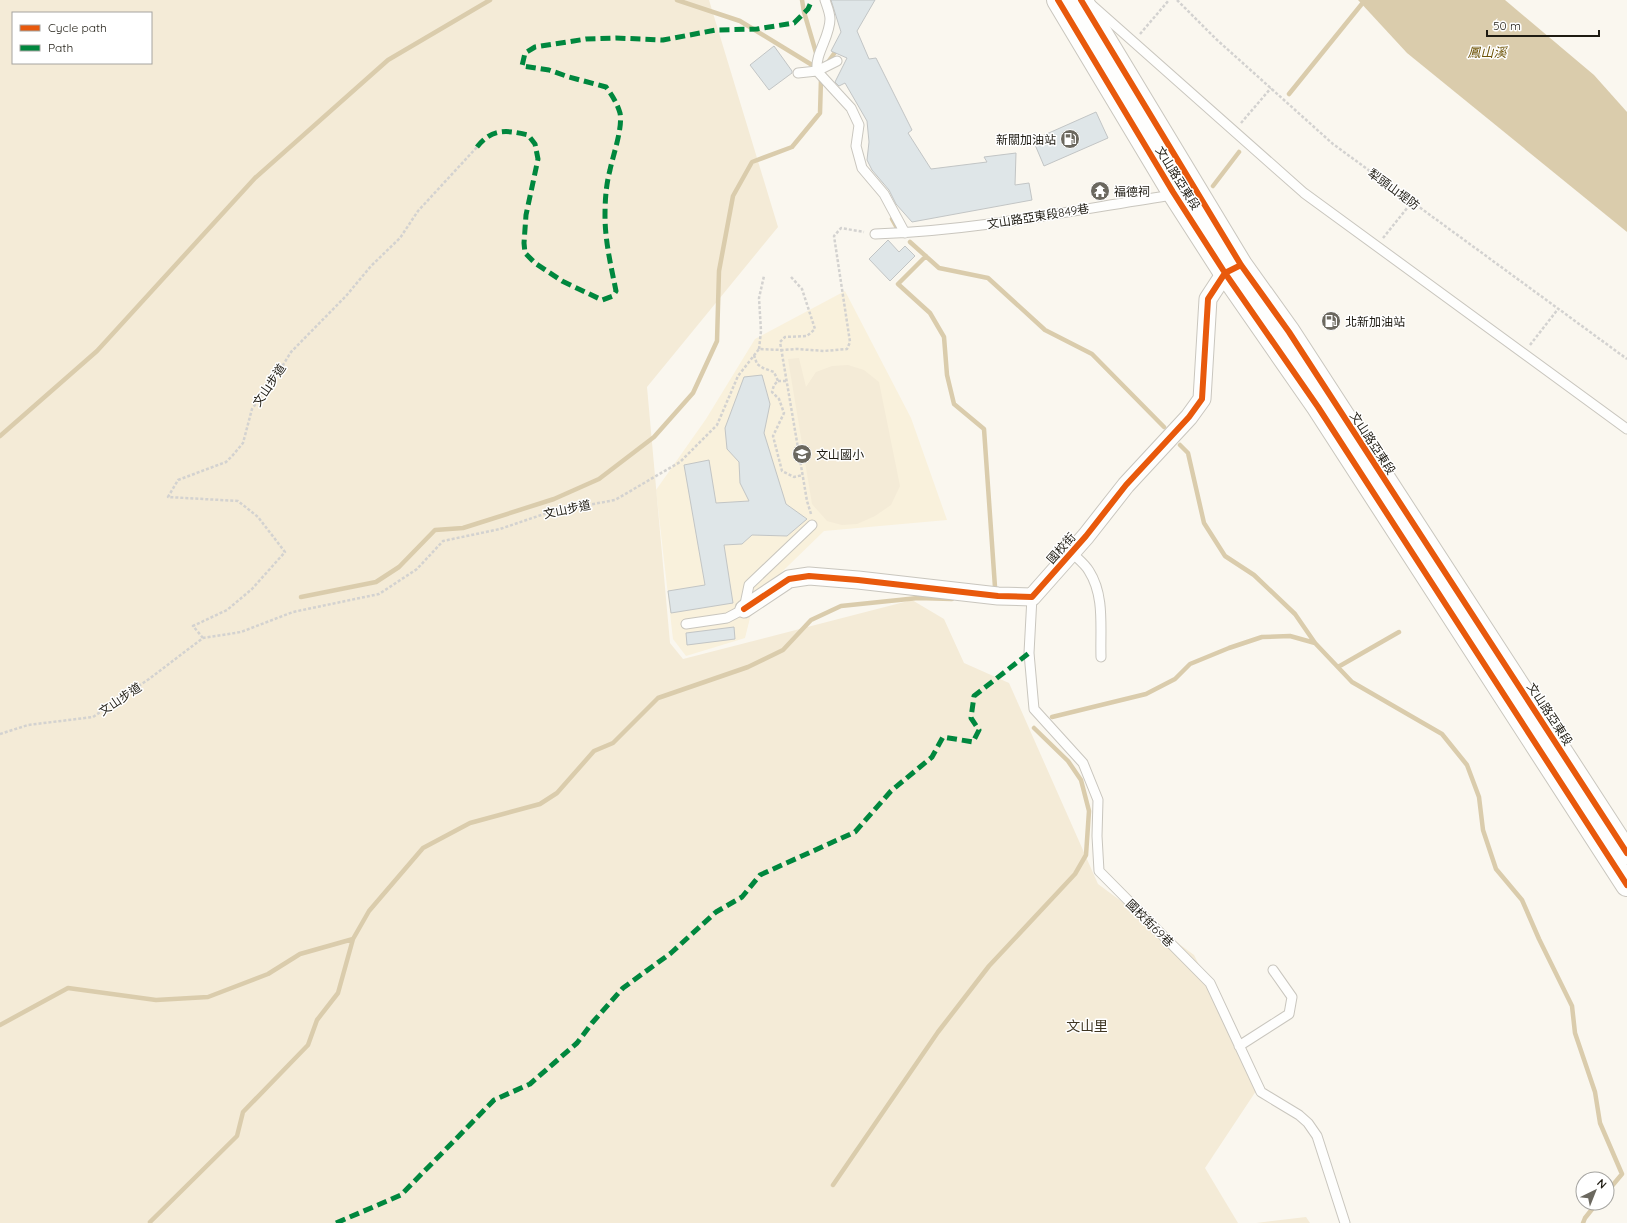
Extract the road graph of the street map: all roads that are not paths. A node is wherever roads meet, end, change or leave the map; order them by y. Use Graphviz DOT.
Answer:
graph roads {
  1 [pos="825,0"];
  2 [pos="1058,0"];
  3 [pos="1081,0"];
  4 [pos="1086,0"];
  5 [pos="837,61"];
  6 [pos="817,71"];
  7 [pos="798,73"];
  8 [pos="1182,187"];
  9 [pos="905,233"];
  10 [pos="875,234"];
  11 [pos="1233,269"];
  12 [pos="1627,429"];
  13 [pos="812,525"];
  14 [pos="1072,553"];
  15 [pos="1032,597"];
  16 [pos="744,609"];
  17 [pos="686,624"];
  18 [pos="1101,657"];
  19 [pos="1620,847"];
  20 [pos="1627,885"];
  21 [pos="1273,970"];
  22 [pos="1239,1046"];
  23 [pos="1345,1223"];
  1 -- 6 [label="lane"];
  2 -- 8 [label="main road, 文山路亞東段"];
  3 -- 8 [label="main road, 文山路亞東段"];
  4 -- 12 [label="lane"];
  5 -- 6 [label="lane"];
  6 -- 7 [label="lane"];
  6 -- 9 [label="lane"];
  8 -- 9 [label="lane, 文山路亞東段849巷"];
  8 -- 11 [label="main road, 文山路亞東段"];
  9 -- 10 [label="lane, 文山路亞東段849巷"];
  11 -- 14 [label="street, 國校街"];
  11 -- 19 [label="main road, 文山路亞東段"];
  13 -- 16 [label="lane"];
  14 -- 15 [label="street, 國校街"];
  14 -- 18 [label="lane"];
  15 -- 16 [label="street"];
  15 -- 22 [label="lane, 國校街69巷"];
  16 -- 17 [label="lane"];
  19 -- 20 [label="main road, 文山路亞東段"];
  21 -- 22 [label="lane"];
  22 -- 23 [label="lane, 國校街69巷"];
}
